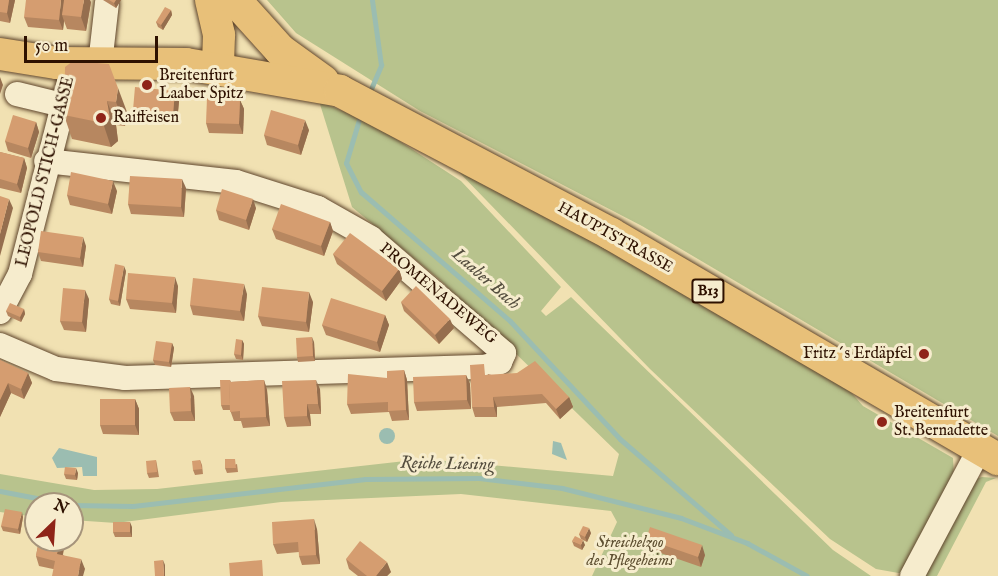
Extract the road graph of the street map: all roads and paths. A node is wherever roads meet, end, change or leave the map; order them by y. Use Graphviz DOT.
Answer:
graph roads {
  1 [pos="211,0"];
  2 [pos="107,3"];
  3 [pos="243,12"];
  4 [pos="0,54"];
  5 [pos="87,64"];
  6 [pos="229,69"];
  7 [pos="338,91"];
  8 [pos="17,93"];
  9 [pos="62,105"];
  10 [pos="46,162"];
  11 [pos="0,312"];
  12 [pos="0,345"];
  13 [pos="989,454"];
  14 [pos="912,576"];
  1 -- 6 [label="main road"];
  2 -- 5 [label="street, LEOPOLD STICH-GASSE"];
  3 -- 6 [label="main road"];
  3 -- 7 [label="main road, B13"];
  4 -- 5 [label="main road"];
  5 -- 6 [label="main road"];
  5 -- 9 [label="street, LEOPOLD STICH-GASSE"];
  6 -- 7 [label="main road"];
  7 -- 13 [label="main road, HAUPTSTRASSE / B13"];
  8 -- 9 [label="street"];
  9 -- 10 [label="street, LEOPOLD STICH-GASSE"];
  10 -- 11 [label="street, LEOPOLD STICH-GASSE"];
  10 -- 12 [label="street, PROMENADEWEG"];
  13 -- 14 [label="street"];
}
